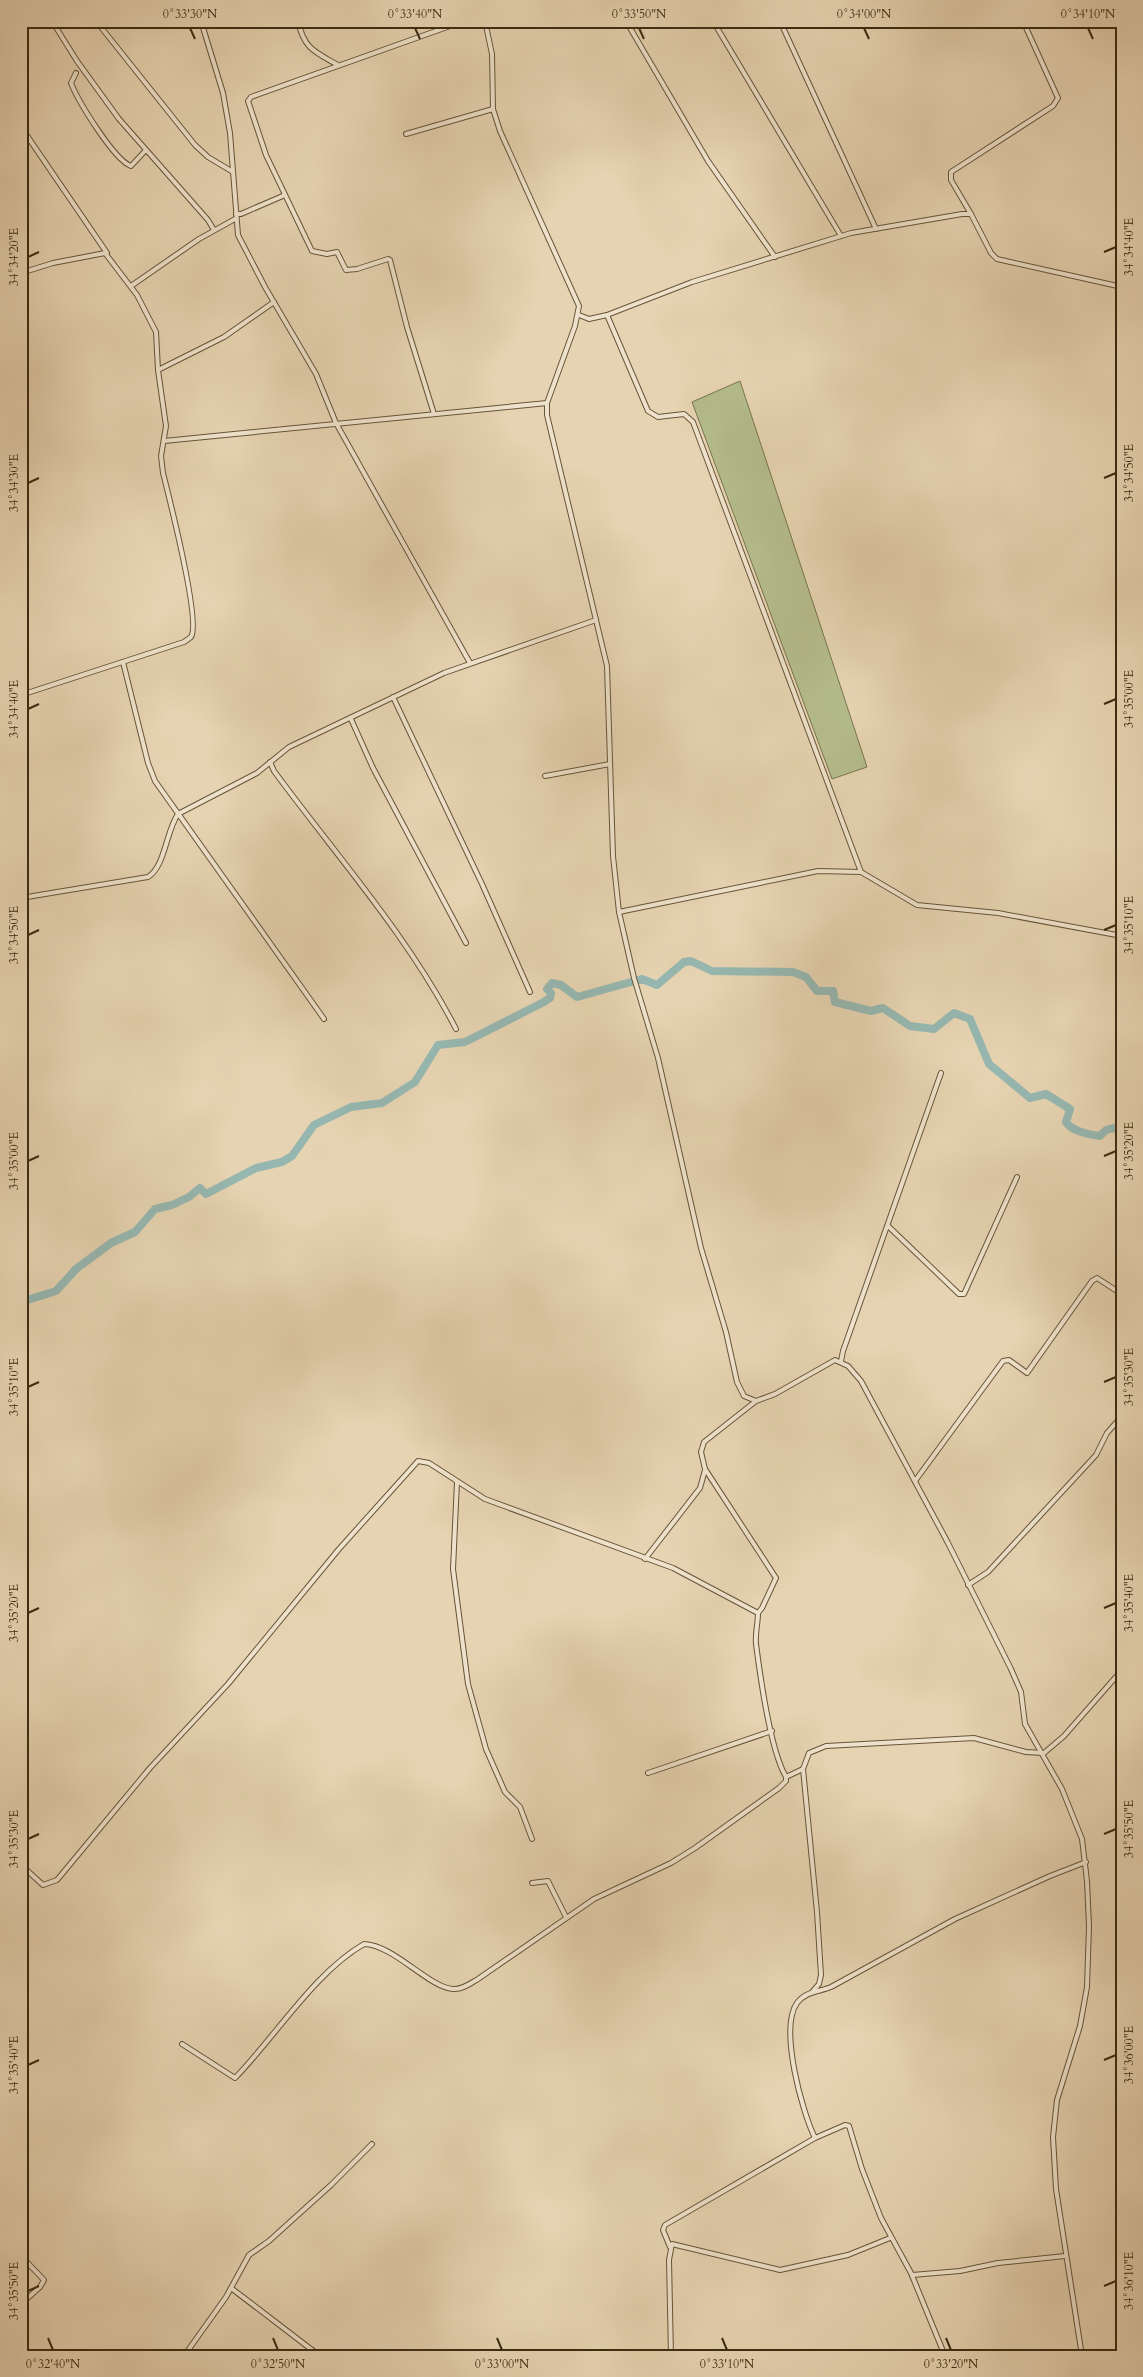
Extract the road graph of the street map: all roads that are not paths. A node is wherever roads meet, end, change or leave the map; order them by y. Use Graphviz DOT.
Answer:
graph roads {
  1 [pos="52,21"];
  2 [pos="96,21"];
  3 [pos="201,21"];
  4 [pos="298,21"];
  5 [pos="464,21"];
  6 [pos="485,21"];
  7 [pos="626,21"];
  8 [pos="713,21"];
  9 [pos="780,21"];
  10 [pos="1023,21"];
  11 [pos="338,65"];
  12 [pos="76,73"];
  13 [pos="494,109"];
  14 [pos="21,127"];
  15 [pos="406,134"];
  16 [pos="145,151"];
  17 [pos="233,172"];
  18 [pos="286,195"];
  19 [pos="970,214"];
  20 [pos="235,216"];
  21 [pos="876,229"];
  22 [pos="214,230"];
  23 [pos="841,236"];
  24 [pos="108,255"];
  25 [pos="775,257"];
  26 [pos="21,273"];
  27 [pos="131,286"];
  28 [pos="1122,288"];
  29 [pos="274,302"];
  30 [pos="578,315"];
  31 [pos="607,315"];
  32 [pos="158,370"];
  33 [pos="547,403"];
  34 [pos="434,414"];
  35 [pos="336,423"];
  36 [pos="164,441"];
  37 [pos="596,620"];
  38 [pos="123,662"];
  39 [pos="470,663"];
  40 [pos="21,695"];
  41 [pos="393,698"];
  42 [pos="351,719"];
  43 [pos="270,762"];
  44 [pos="610,764"];
  45 [pos="545,776"];
  46 [pos="178,814"];
  47 [pos="861,872"];
  48 [pos="21,898"];
  49 [pos="619,912"];
  50 [pos="1122,936"];
  51 [pos="466,944"];
  52 [pos="530,992"];
  53 [pos="324,1019"];
  54 [pos="456,1029"];
  55 [pos="941,1073"];
  56 [pos="1017,1177"];
  57 [pos="888,1226"];
  58 [pos="1117,1291"];
  59 [pos="841,1361"];
  60 [pos="756,1401"];
  61 [pos="1122,1416"];
  62 [pos="705,1469"];
  63 [pos="915,1481"];
  64 [pos="457,1482"];
  65 [pos="646,1559"];
  66 [pos="968,1585"];
  67 [pos="758,1613"];
  68 [pos="1122,1670"];
  69 [pos="772,1731"];
  70 [pos="1040,1753"];
  71 [pos="803,1769"];
  72 [pos="648,1773"];
  73 [pos="786,1777"];
  74 [pos="532,1839"];
  75 [pos="1086,1862"];
  76 [pos="21,1865"];
  77 [pos="532,1883"];
  78 [pos="566,1917"];
  79 [pos="813,1991"];
  80 [pos="182,2044"];
  81 [pos="815,2138"];
  82 [pos="372,2144"];
  83 [pos="890,2238"];
  84 [pos="670,2247"];
  85 [pos="21,2256"];
  86 [pos="1065,2256"];
  87 [pos="912,2275"];
  88 [pos="232,2288"];
  89 [pos="21,2304"];
  90 [pos="184,2356"];
  91 [pos="320,2356"];
  92 [pos="671,2356"];
  93 [pos="945,2356"];
  94 [pos="1082,2356"];
  1 -- 16 [label="street"];
  2 -- 17 [label="street"];
  3 -- 17 [label="street"];
  4 -- 11 [label="street"];
  5 -- 11 [label="street"];
  6 -- 13 [label="street"];
  7 -- 25 [label="street"];
  8 -- 23 [label="street"];
  9 -- 21 [label="street"];
  10 -- 19 [label="street"];
  11 -- 18 [label="street"];
  12 -- 16 [label="street"];
  13 -- 15 [label="street"];
  13 -- 30 [label="street"];
  14 -- 24 [label="street"];
  16 -- 22 [label="street"];
  17 -- 20 [label="street"];
  18 -- 20 [label="street"];
  18 -- 34 [label="street"];
  19 -- 21 [label="street"];
  19 -- 28 [label="street"];
  20 -- 22 [label="street"];
  20 -- 29 [label="street"];
  21 -- 23 [label="street"];
  22 -- 27 [label="street"];
  23 -- 25 [label="street"];
  24 -- 26 [label="street"];
  24 -- 27 [label="street"];
  25 -- 31 [label="street"];
  27 -- 32 [label="street"];
  29 -- 32 [label="street"];
  29 -- 35 [label="street"];
  30 -- 31 [label="street"];
  30 -- 33 [label="street"];
  31 -- 47 [label="street"];
  32 -- 36 [label="street"];
  33 -- 34 [label="street"];
  33 -- 37 [label="street"];
  34 -- 35 [label="street"];
  35 -- 36 [label="street"];
  35 -- 39 [label="street"];
  36 -- 38 [label="street"];
  37 -- 39 [label="street"];
  37 -- 44 [label="street"];
  38 -- 40 [label="street"];
  38 -- 46 [label="street"];
  39 -- 41 [label="street"];
  41 -- 42 [label="street"];
  41 -- 52 [label="street"];
  42 -- 43 [label="street"];
  42 -- 51 [label="street"];
  43 -- 46 [label="street"];
  43 -- 54 [label="street"];
  44 -- 45 [label="street"];
  44 -- 49 [label="street"];
  46 -- 48 [label="street"];
  46 -- 53 [label="street"];
  47 -- 49 [label="street"];
  47 -- 50 [label="street"];
  49 -- 60 [label="street"];
  55 -- 57 [label="street"];
  56 -- 57 [label="street"];
  57 -- 59 [label="street"];
  58 -- 63 [label="street"];
  59 -- 60 [label="street"];
  59 -- 63 [label="street"];
  60 -- 62 [label="street"];
  61 -- 66 [label="street"];
  62 -- 65 [label="street"];
  62 -- 67 [label="street"];
  63 -- 66 [label="street"];
  64 -- 65 [label="street"];
  64 -- 74 [label="street"];
  64 -- 76 [label="street"];
  65 -- 67 [label="street"];
  66 -- 70 [label="street"];
  67 -- 69 [label="street"];
  68 -- 70 [label="street"];
  69 -- 72 [label="street"];
  69 -- 73 [label="street"];
  70 -- 71 [label="street"];
  70 -- 75 [label="street"];
  71 -- 73 [label="street"];
  71 -- 79 [label="street"];
  73 -- 78 [label="street"];
  75 -- 79 [label="street"];
  75 -- 86 [label="street"];
  77 -- 78 [label="street"];
  78 -- 80 [label="street"];
  79 -- 81 [label="street"];
  81 -- 83 [label="street"];
  81 -- 84 [label="street"];
  82 -- 88 [label="street"];
  83 -- 84 [label="street"];
  83 -- 87 [label="street"];
  84 -- 92 [label="street"];
  85 -- 89 [label="street"];
  86 -- 87 [label="street"];
  86 -- 94 [label="street"];
  87 -- 93 [label="street"];
  88 -- 90 [label="street"];
  88 -- 91 [label="street"];
}
